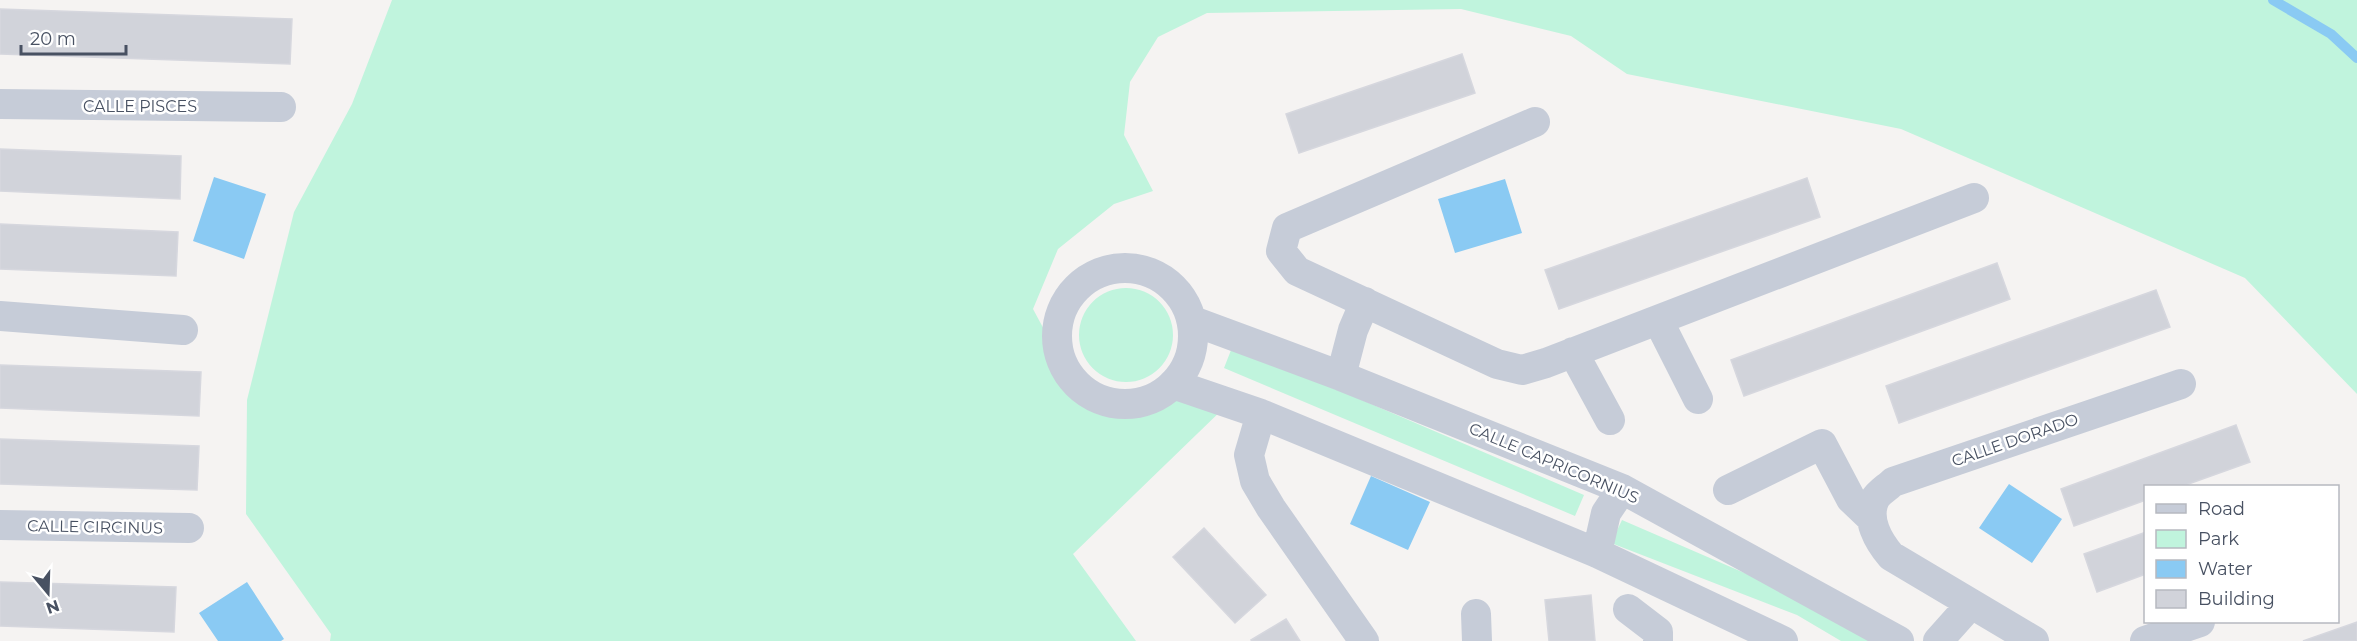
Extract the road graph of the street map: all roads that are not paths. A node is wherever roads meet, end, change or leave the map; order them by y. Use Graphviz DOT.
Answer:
graph roads {
  1 [pos="0,104"];
  2 [pos="281,107"];
  3 [pos="1535,122"];
  4 [pos="1974,198"];
  5 [pos="1365,302"];
  6 [pos="0,316"];
  7 [pos="1658,320"];
  8 [pos="1193,321"];
  9 [pos="183,330"];
  10 [pos="1573,352"];
  11 [pos="1341,376"];
  12 [pos="1173,384"];
  13 [pos="2181,384"];
  14 [pos="1698,399"];
  15 [pos="1261,414"];
  16 [pos="1610,420"];
  17 [pos="1622,489"];
  18 [pos="1728,490"];
  19 [pos="1872,519"];
  20 [pos="0,525"];
  21 [pos="189,528"];
  22 [pos="1597,553"];
  23 [pos="1971,604"];
  24 [pos="1628,609"];
  25 [pos="2194,623"];
  26 [pos="1663,638"];
  27 [pos="1364,641"];
  28 [pos="1782,641"];
  29 [pos="1899,641"];
  30 [pos="1938,641"];
  31 [pos="2034,641"];
  32 [pos="2145,641"];
  1 -- 2 [label="street, CALLE PISCES"];
  3 -- 5 [label="street"];
  4 -- 7 [label="street"];
  5 -- 10 [label="street"];
  5 -- 11 [label="street"];
  6 -- 9 [label="street"];
  7 -- 10 [label="street"];
  7 -- 14 [label="street"];
  8 -- 11 [label="street, CALLE CAPRICORNIUS"];
  8 -- 12 [label="street"];
  8 -- 12 [label="street"];
  10 -- 16 [label="street"];
  11 -- 17 [label="street, CALLE CAPRICORNIUS"];
  12 -- 15 [label="street"];
  13 -- 19 [label="street, CALLE DORADO"];
  15 -- 22 [label="street"];
  15 -- 27 [label="street"];
  17 -- 22 [label="street"];
  17 -- 29 [label="street, CALLE CAPRICORNIUS"];
  18 -- 19 [label="street"];
  19 -- 23 [label="street"];
  20 -- 21 [label="street, CALLE CIRCINUS"];
  22 -- 28 [label="street"];
  23 -- 30 [label="street"];
  23 -- 31 [label="street"];
  24 -- 26 [label="street"];
  25 -- 32 [label="street"];
}
